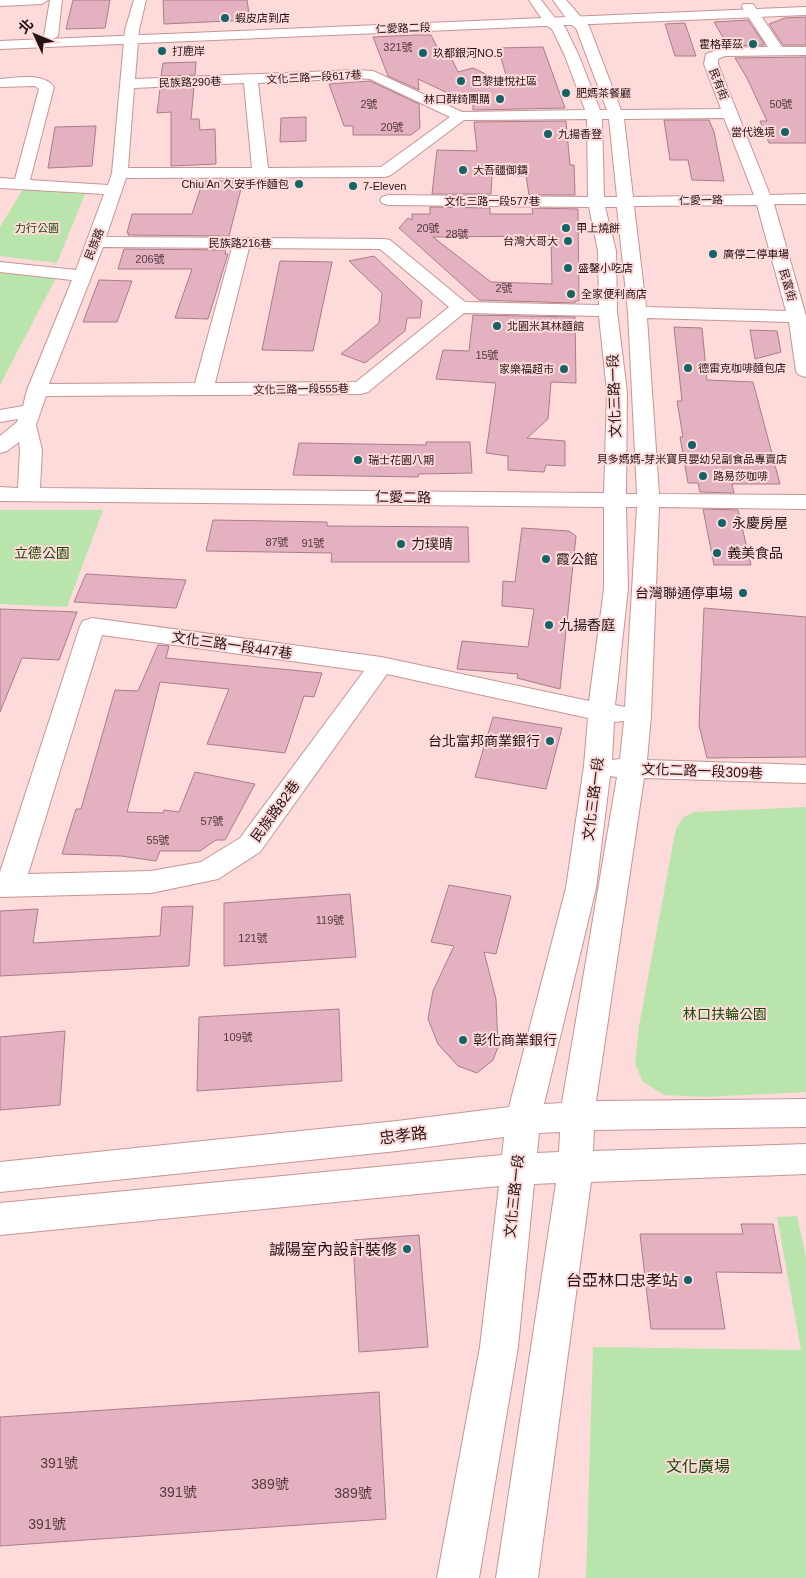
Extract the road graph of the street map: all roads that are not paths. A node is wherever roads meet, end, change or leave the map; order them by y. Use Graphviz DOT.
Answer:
graph roads {
  1 [pos="42,0"];
  2 [pos="56,0"];
  3 [pos="140,0"];
  4 [pos="536,0"];
  5 [pos="559,0"];
  6 [pos="0,2"];
  7 [pos="806,4"];
  8 [pos="750,10"];
  9 [pos="806,11"];
  10 [pos="561,19"];
  11 [pos="51,36"];
  12 [pos="131,37"];
  13 [pos="0,39"];
  14 [pos="0,45"];
  15 [pos="806,51"];
  16 [pos="778,52"];
  17 [pos="251,80"];
  18 [pos="0,83"];
  19 [pos="128,84"];
  20 [pos="731,113"];
  21 [pos="605,115"];
  22 [pos="460,116"];
  23 [pos="260,172"];
  24 [pos="385,172"];
  25 [pos="120,173"];
  26 [pos="0,183"];
  27 [pos="21,185"];
  28 [pos="114,190"];
  29 [pos="806,199"];
  30 [pos="388,200"];
  31 [pos="764,200"];
  32 [pos="624,201"];
  33 [pos="596,202"];
  34 [pos="385,229"];
  35 [pos="96,242"];
  36 [pos="242,243"];
  37 [pos="0,267"];
  38 [pos="81,276"];
  39 [pos="460,307"];
  40 [pos="608,312"];
  41 [pos="638,312"];
  42 [pos="798,318"];
  43 [pos="806,371"];
  44 [pos="203,390"];
  45 [pos="32,408"];
  46 [pos="0,416"];
  47 [pos="0,447"];
  48 [pos="0,494"];
  49 [pos="29,494"];
  50 [pos="615,499"];
  51 [pos="648,501"];
  52 [pos="806,502"];
  53 [pos="381,665"];
  54 [pos="601,712"];
  55 [pos="638,716"];
  56 [pos="598,766"];
  57 [pos="632,769"];
  58 [pos="806,774"];
  59 [pos="5,886"];
  60 [pos="806,1113"];
  61 [pos="578,1116"];
  62 [pos="522,1120"];
  63 [pos="806,1159"];
  64 [pos="576,1166"];
  65 [pos="517,1169"];
  66 [pos="0,1176"];
  67 [pos="0,1219"];
  68 [pos="458,1578"];
  69 [pos="517,1578"];
  1 -- 6 [label="street"];
  2 -- 11 [label="street"];
  3 -- 12 [label="street, 民族路"];
  4 -- 10 [label="street"];
  5 -- 10 [label="street"];
  7 -- 8 [label="street, 仁愛路二段"];
  8 -- 9 [label="street, 仁愛路二段"];
  8 -- 10 [label="street, 仁愛路二段"];
  8 -- 16 [label="street"];
  10 -- 12 [label="street, 仁愛路二段"];
  10 -- 21 [label="street, 文化三路一段"];
  11 -- 12 [label="street, 仁愛路二段"];
  11 -- 13 [label="street, 仁愛路二段"];
  12 -- 14 [label="street, 仁愛路二段"];
  12 -- 19 [label="street, 民族路"];
  15 -- 16 [label="street, 民有街"];
  16 -- 20 [label="street, 民有街"];
  17 -- 19 [label="street, 民族路290巷"];
  17 -- 22 [label="street, 文化三路一段617巷"];
  17 -- 23 [label="street, 文化三路一段617巷"];
  18 -- 27 [label="street"];
  19 -- 25 [label="street, 民族路"];
  20 -- 21 [label="street, 文化三路一段617巷"];
  20 -- 31 [label="street, 民有街"];
  21 -- 22 [label="street, 文化三路一段617巷"];
  21 -- 32 [label="street, 文化三路一段"];
  21 -- 33 [label="street, 文化三路一段"];
  22 -- 24 [label="street"];
  23 -- 24 [label="street"];
  23 -- 25 [label="street"];
  24 -- 30 [label="street"];
  25 -- 28 [label="street, 民族路"];
  26 -- 27 [label="street"];
  27 -- 28 [label="street"];
  28 -- 35 [label="street, 民族路"];
  29 -- 31 [label="street, 仁愛一路"];
  30 -- 33 [label="street, 文化三路一段577巷"];
  30 -- 34 [label="street"];
  31 -- 32 [label="street, 仁愛一路"];
  31 -- 42 [label="street, 民富街"];
  32 -- 33 [label="street, 仁愛一路"];
  32 -- 41 [label="street, 文化三路一段"];
  33 -- 40 [label="street, 文化三路一段"];
  34 -- 36 [label="street, 民族路216巷"];
  34 -- 39 [label="street"];
  35 -- 36 [label="street, 民族路216巷"];
  35 -- 38 [label="street, 民族路"];
  36 -- 44 [label="street"];
  37 -- 38 [label="street"];
  38 -- 45 [label="street, 民族路"];
  39 -- 40 [label="street"];
  39 -- 44 [label="street, 文化三路一段555巷"];
  40 -- 50 [label="street, 文化三路一段"];
  41 -- 42 [label="street"];
  41 -- 51 [label="street, 文化三路一段"];
  42 -- 43 [label="street, 民富街"];
  44 -- 45 [label="street, 文化三路一段555巷"];
  45 -- 46 [label="street"];
  45 -- 47 [label="street"];
  45 -- 49 [label="street"];
  48 -- 49 [label="street, 仁愛二路"];
  49 -- 50 [label="street, 仁愛二路"];
  50 -- 51 [label="street, 仁愛二路"];
  50 -- 54 [label="street, 文化三路一段"];
  51 -- 52 [label="street, 仁愛二路"];
  51 -- 55 [label="street, 文化三路一段"];
  53 -- 54 [label="street, 文化三路一段447巷"];
  53 -- 59 [label="street, 民族路82巷"];
  53 -- 59 [label="street, 文化三路一段447巷"];
  54 -- 55 [label="street, 文化三路一段447巷"];
  54 -- 56 [label="street, 文化三路一段"];
  55 -- 57 [label="street, 文化三路一段"];
  56 -- 57 [label="street, 文化二路一段309巷"];
  56 -- 62 [label="street, 文化三路一段"];
  57 -- 58 [label="street, 文化二路一段309巷"];
  57 -- 61 [label="street, 文化三路一段"];
  60 -- 61 [label="street, 忠孝路"];
  61 -- 62 [label="street, 忠孝路"];
  61 -- 64 [label="street, 文化三路一段"];
  62 -- 65 [label="street, 文化三路一段"];
  62 -- 66 [label="street, 忠孝路"];
  63 -- 64 [label="street"];
  64 -- 65 [label="street"];
  64 -- 69 [label="street, 文化三路一段"];
  65 -- 67 [label="street"];
  65 -- 68 [label="street, 文化三路一段"];
}
